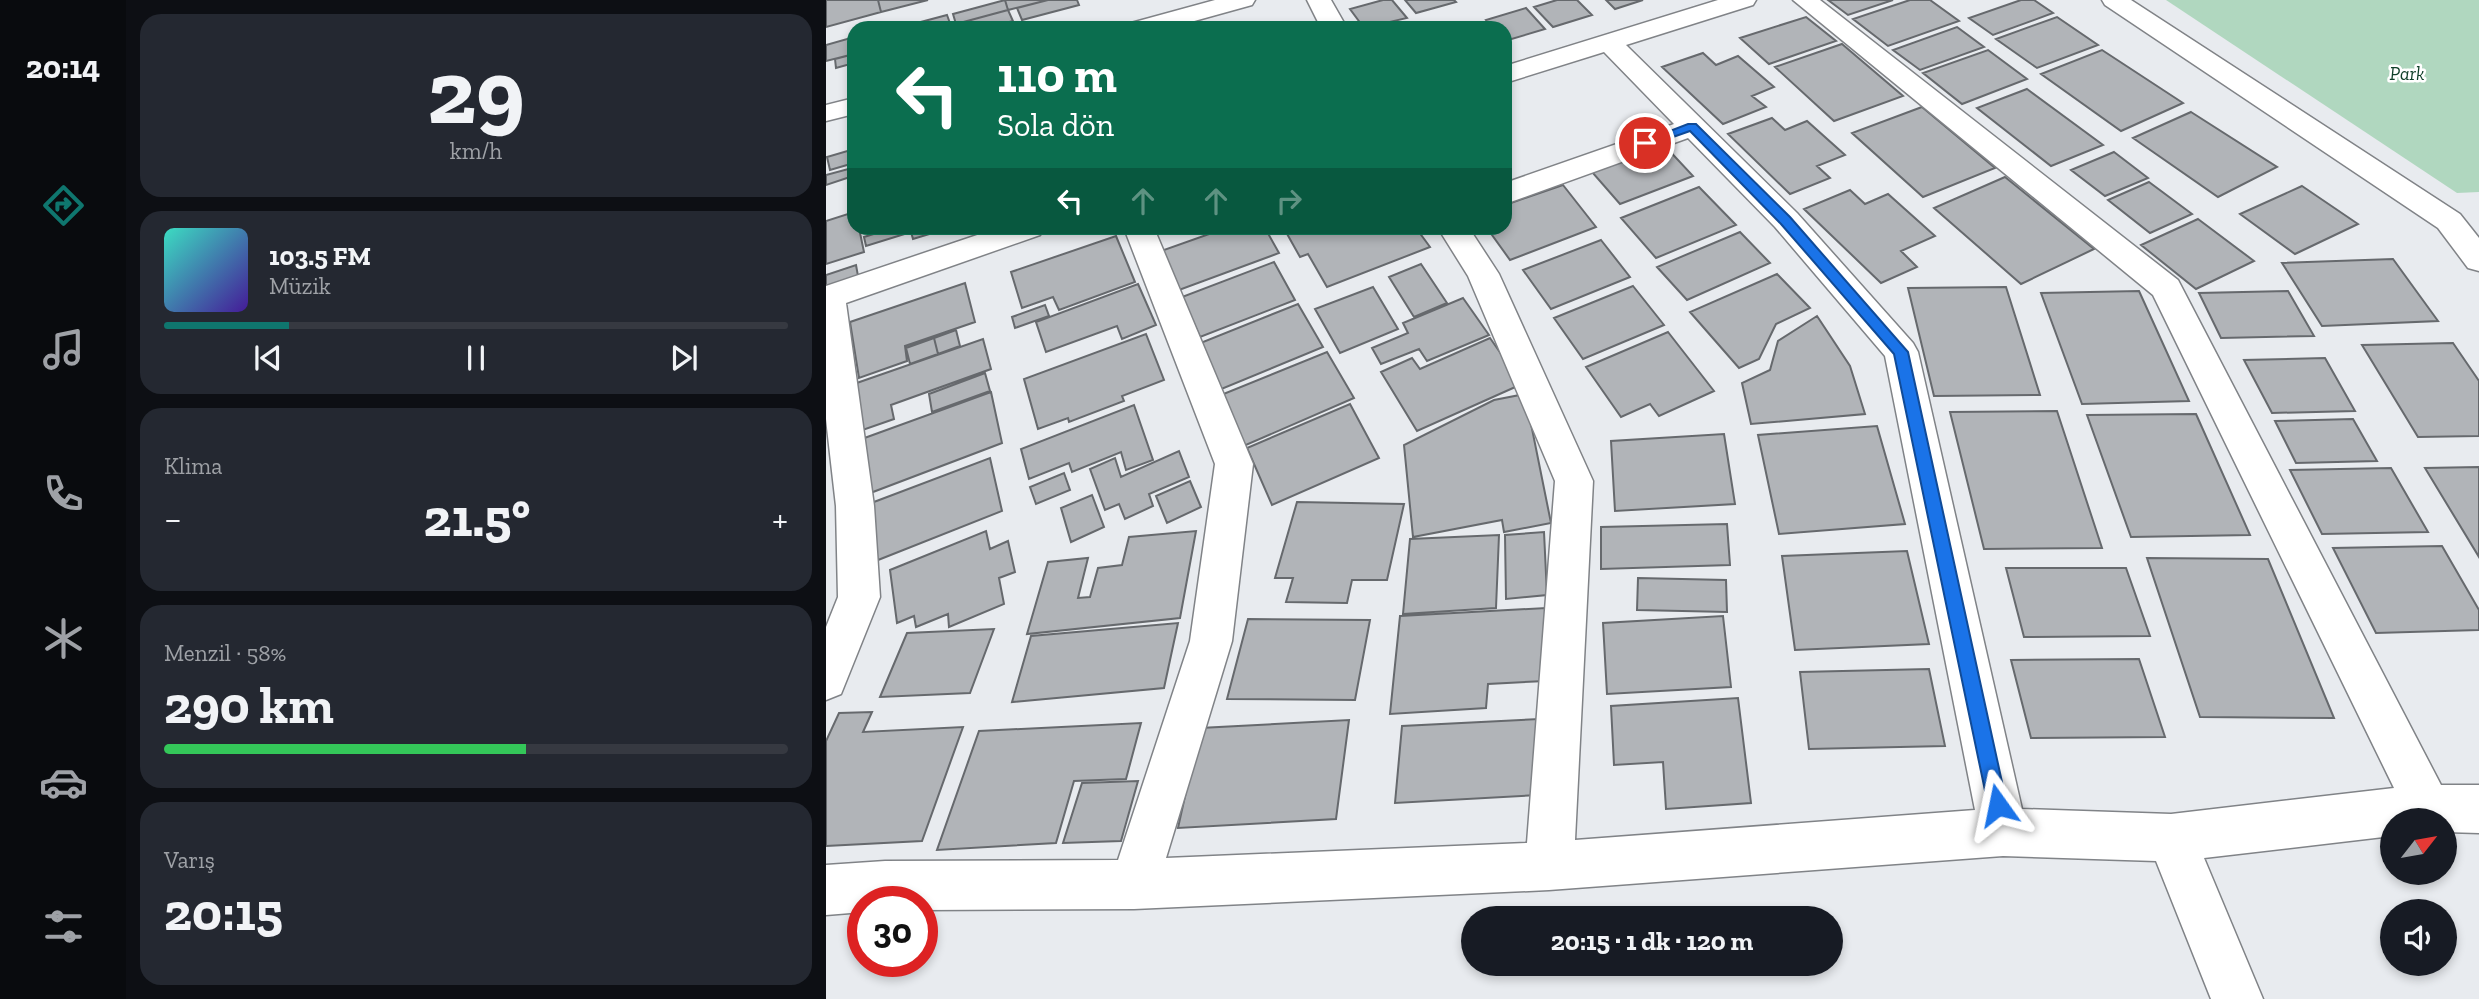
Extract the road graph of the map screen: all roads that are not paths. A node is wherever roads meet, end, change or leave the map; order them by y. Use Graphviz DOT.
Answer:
graph roads {
  1 [pos="1242,0"];
  2 [pos="1319,0"];
  3 [pos="1744,0"];
  4 [pos="1805,0"];
  5 [pos="2114,0"];
  6 [pos="1166,21"];
  7 [pos="1330,21"];
  8 [pos="1609,43"];
  9 [pos="1512,73"];
  10 [pos="847,108"];
  11 [pos="826,113"];
  12 [pos="1692,127"];
  13 [pos="1512,191"];
  14 [pos="2479,220"];
  15 [pos="2449,221"];
  16 [pos="1009,235"];
  17 [pos="1142,235"];
  18 [pos="1457,235"];
  19 [pos="2479,260"];
  20 [pos="828,297"];
  21 [pos="826,679"];
  22 [pos="2428,808"];
  23 [pos="2457,809"];
  24 [pos="2479,809"];
  25 [pos="2380,814"];
  26 [pos="2003,831"];
  27 [pos="2171,838"];
  28 [pos="1549,866"];
  29 [pos="1134,884"];
  30 [pos="826,890"];
  31 [pos="2236,999"];
  1 -- 6 [label="street"];
  2 -- 7 [label="street"];
  3 -- 8 [label="street"];
  4 -- 22 [label="street"];
  5 -- 15 [label="street"];
  8 -- 9 [label="street"];
  8 -- 12 [label="street"];
  10 -- 11 [label="street"];
  12 -- 13 [label="street"];
  12 -- 26 [label="street"];
  14 -- 15 [label="street"];
  15 -- 19 [label="street"];
  16 -- 20 [label="street"];
  17 -- 29 [label="street"];
  18 -- 28 [label="street"];
  20 -- 21 [label="street"];
  23 -- 24 [label="street"];
  25 -- 27 [label="street"];
  26 -- 27 [label="street"];
  26 -- 28 [label="street"];
  27 -- 31 [label="street"];
  28 -- 29 [label="street"];
  29 -- 30 [label="street"];
}
